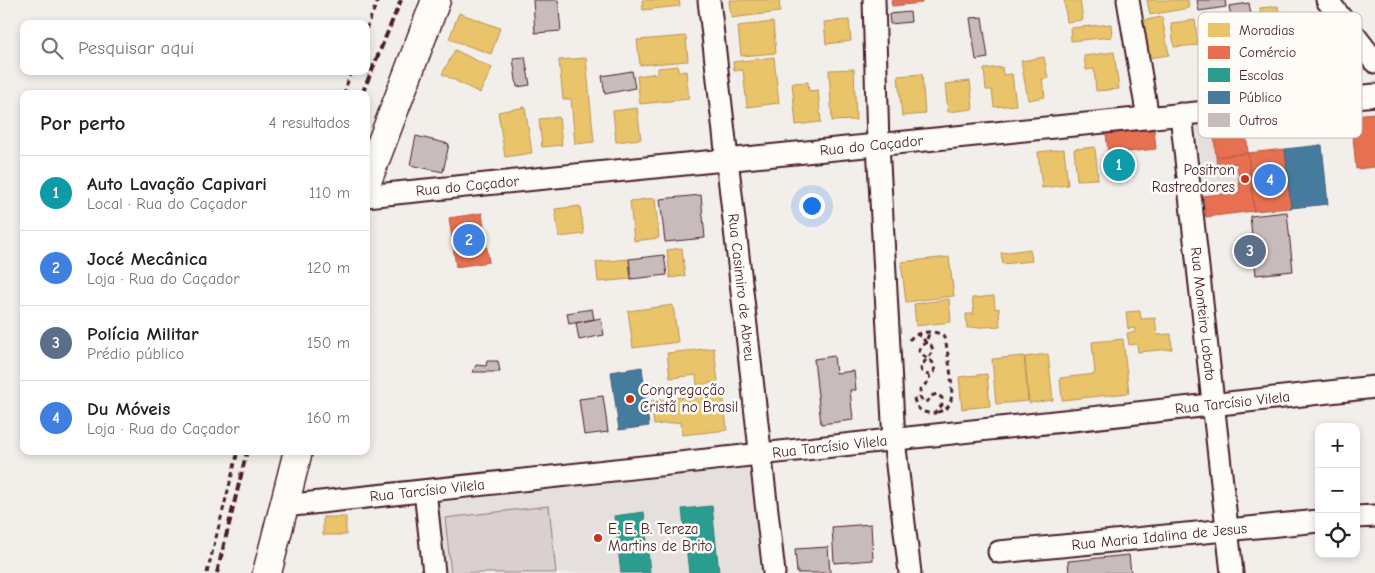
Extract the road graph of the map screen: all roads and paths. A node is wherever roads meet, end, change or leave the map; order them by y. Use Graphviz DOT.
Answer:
graph roads {
  1 [pos="378,0"];
  2 [pos="436,0"];
  3 [pos="709,0"];
  4 [pos="874,0"];
  5 [pos="1128,0"];
  6 [pos="1327,0"];
  7 [pos="1336,12"];
  8 [pos="370,20"];
  9 [pos="1362,45"];
  10 [pos="1375,62"];
  11 [pos="350,75"];
  12 [pos="345,90"];
  13 [pos="1375,95"];
  14 [pos="1362,96"];
  15 [pos="1198,112"];
  16 [pos="1181,114"];
  17 [pos="1148,118"];
  18 [pos="878,144"];
  19 [pos="727,160"];
  20 [pos="370,173"];
  21 [pos="370,196"];
  22 [pos="933,332"];
  23 [pos="915,334"];
  24 [pos="926,343"];
  25 [pos="907,346"];
  26 [pos="927,359"];
  27 [pos="930,375"];
  28 [pos="1375,387"];
  29 [pos="913,389"];
  30 [pos="1214,405"];
  31 [pos="935,413"];
  32 [pos="894,440"];
  33 [pos="761,454"];
  34 [pos="237,455"];
  35 [pos="297,455"];
  36 [pos="425,491"];
  37 [pos="284,506"];
  38 [pos="1375,516"];
  39 [pos="1360,518"];
  40 [pos="1315,521"];
  41 [pos="1227,530"];
  42 [pos="1000,552"];
  43 [pos="207,573"];
  44 [pos="267,573"];
  45 [pos="434,573"];
  46 [pos="774,573"];
  47 [pos="910,573"];
  48 [pos="1232,573"];
  1 -- 8 [label="path"];
  2 -- 20 [label="main road"];
  3 -- 19 [label="street, Rua Casimiro de Abreu"];
  4 -- 18 [label="street"];
  5 -- 17 [label="street"];
  6 -- 7 [label="street"];
  9 -- 10 [label="street"];
  11 -- 12 [label="path"];
  13 -- 14 [label="street, Rua do Caçador"];
  15 -- 16 [label="street, Rua do Caçador"];
  16 -- 17 [label="street, Rua do Caçador"];
  16 -- 30 [label="street, Rua Monteiro Lobato"];
  17 -- 18 [label="street, Rua do Caçador"];
  18 -- 19 [label="street, Rua do Caçador"];
  18 -- 32 [label="street"];
  19 -- 21 [label="street, Rua do Caçador"];
  19 -- 33 [label="street, Rua Casimiro de Abreu"];
  22 -- 23 [label="path"];
  22 -- 24 [label="path"];
  22 -- 31 [label="path"];
  23 -- 24 [label="path"];
  23 -- 25 [label="path"];
  24 -- 26 [label="path"];
  24 -- 26 [label="path"];
  26 -- 27 [label="path"];
  26 -- 27 [label="path"];
  27 -- 31 [label="path"];
  28 -- 30 [label="street, Rua Tarcísio Vilela"];
  29 -- 31 [label="path"];
  30 -- 32 [label="street, Rua Tarcísio Vilela"];
  30 -- 41 [label="street, Rua Monteiro Lobato"];
  32 -- 33 [label="street, Rua Tarcísio Vilela"];
  32 -- 47 [label="street"];
  33 -- 36 [label="street, Rua Tarcísio Vilela"];
  33 -- 46 [label="street, Rua Casimiro de Abreu"];
  34 -- 43 [label="path"];
  35 -- 37 [label="main road"];
  36 -- 37 [label="street, Rua Tarcísio Vilela"];
  36 -- 45 [label="street"];
  37 -- 44 [label="main road"];
  38 -- 39 [label="street"];
  40 -- 41 [label="street, Rua Maria Idalina de Jesus"];
  41 -- 42 [label="street, Rua Maria Idalina de Jesus"];
  41 -- 48 [label="street, Rua Monteiro Lobato"];
}
